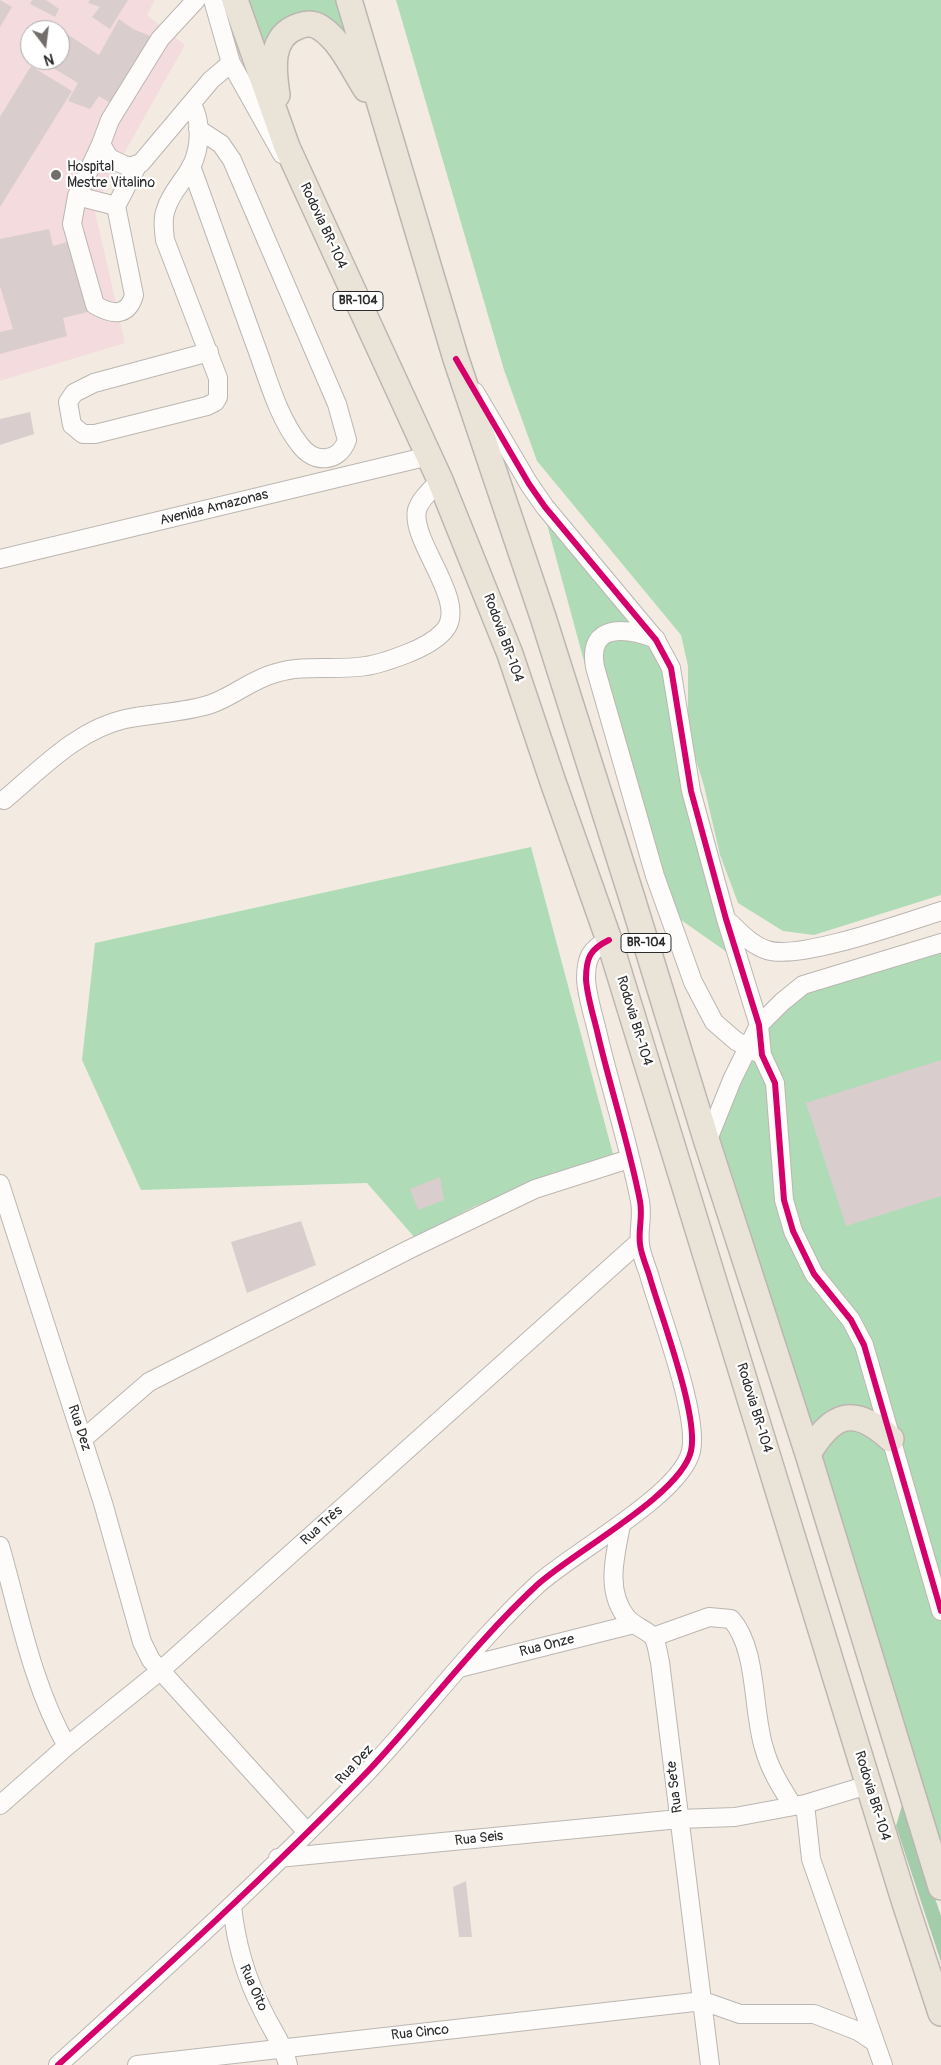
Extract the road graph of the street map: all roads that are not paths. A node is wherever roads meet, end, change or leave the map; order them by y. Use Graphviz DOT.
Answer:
graph roads {
  1 [pos="196,0"];
  2 [pos="213,0"];
  3 [pos="235,0"];
  4 [pos="349,0"];
  5 [pos="231,63"];
  6 [pos="192,105"];
  7 [pos="385,122"];
  8 [pos="198,129"];
  9 [pos="101,144"];
  10 [pos="287,147"];
  11 [pos="137,166"];
  12 [pos="191,166"];
  13 [pos="302,181"];
  14 [pos="78,196"];
  15 [pos="116,206"];
  16 [pos="209,352"];
  17 [pos="456,359"];
  18 [pos="429,456"];
  19 [pos="440,480"];
  20 [pos="0,559"];
  21 [pos="656,640"];
  22 [pos="4,800"];
  23 [pos="941,912"];
  24 [pos="726,919"];
  25 [pos="609,940"];
  26 [pos="941,943"];
  27 [pos="759,1025"];
  28 [pos="755,1051"];
  29 [pos="707,1142"];
  30 [pos="629,1159"];
  31 [pos="0,1184"];
  32 [pos="639,1242"];
  33 [pos="83,1439"];
  34 [pos="891,1439"];
  35 [pos="808,1454"];
  36 [pos="621,1525"];
  37 [pos="0,1546"];
  38 [pos="941,1611"];
  39 [pos="634,1624"];
  40 [pos="654,1637"];
  41 [pos="459,1668"];
  42 [pos="160,1670"];
  43 [pos="67,1746"];
  44 [pos="868,1785"];
  45 [pos="0,1804"];
  46 [pos="799,1805"];
  47 [pos="679,1818"];
  48 [pos="307,1832"];
  49 [pos="278,1858"];
  50 [pos="941,1887"];
  51 [pos="232,1906"];
  52 [pos="703,2001"];
  53 [pos="941,2013"];
  54 [pos="873,2041"];
  55 [pos="286,2057"];
  56 [pos="58,2065"];
  57 [pos="137,2065"];
  58 [pos="710,2065"];
  59 [pos="883,2065"];
  1 -- 9 [label="street"];
  2 -- 5 [label="street"];
  3 -- 10 [label="highway, Rodovia BR-104 / BR-104"];
  4 -- 7 [label="highway, BR-104"];
  5 -- 6 [label="street"];
  5 -- 13 [label="street"];
  6 -- 8 [label="street"];
  6 -- 11 [label="street"];
  7 -- 10 [label="highway"];
  7 -- 17 [label="highway, BR-104"];
  8 -- 12 [label="street"];
  8 -- 12 [label="street"];
  9 -- 11 [label="street"];
  9 -- 14 [label="street"];
  10 -- 13 [label="highway, Rodovia BR-104 / BR-104"];
  11 -- 15 [label="street"];
  12 -- 16 [label="street"];
  13 -- 18 [label="highway, Rodovia BR-104 / BR-104"];
  14 -- 15 [label="street"];
  14 -- 15 [label="street"];
  16 -- 16 [label="street"];
  17 -- 21 [label="street"];
  17 -- 29 [label="highway, BR-104"];
  18 -- 19 [label="highway, Rodovia BR-104 / BR-104"];
  18 -- 20 [label="street, Avenida Amazonas"];
  19 -- 22 [label="street"];
  19 -- 25 [label="highway, Rodovia BR-104 / BR-104"];
  21 -- 24 [label="street"];
  21 -- 28 [label="street"];
  23 -- 24 [label="street"];
  24 -- 27 [label="street"];
  25 -- 30 [label="street, Rua Dez"];
  25 -- 44 [label="highway, Rodovia BR-104 / BR-104"];
  26 -- 27 [label="street"];
  27 -- 28 [label="street"];
  28 -- 29 [label="street"];
  28 -- 34 [label="street"];
  29 -- 35 [label="highway, BR-104"];
  30 -- 32 [label="street, Rua Dez"];
  30 -- 33 [label="street"];
  31 -- 33 [label="street, Rua Dez"];
  32 -- 36 [label="street, Rua Dez"];
  32 -- 42 [label="street, Rua Três"];
  33 -- 42 [label="street, Rua Dez"];
  34 -- 35 [label="highway"];
  34 -- 38 [label="street"];
  35 -- 50 [label="highway, BR-104"];
  36 -- 39 [label="street"];
  36 -- 41 [label="street, Rua Dez"];
  37 -- 43 [label="street"];
  39 -- 40 [label="street"];
  39 -- 41 [label="street, Rua Onze"];
  40 -- 46 [label="street"];
  40 -- 47 [label="street, Rua Sete"];
  41 -- 48 [label="street, Rua Dez"];
  42 -- 43 [label="street, Rua Três"];
  42 -- 48 [label="street, Rua Dez"];
  43 -- 45 [label="street, Rua Três"];
  44 -- 46 [label="street, Rua Seis"];
  44 -- 53 [label="highway, Rodovia BR-104 / BR-104"];
  46 -- 47 [label="street, Rua Seis"];
  46 -- 54 [label="street"];
  47 -- 49 [label="street, Rua Seis"];
  47 -- 52 [label="street, Rua Sete"];
  48 -- 49 [label="street, Rua Dez"];
  49 -- 51 [label="street, Rua Dez"];
  51 -- 55 [label="street, Rua Oito"];
  51 -- 56 [label="street, Rua Dez"];
  52 -- 54 [label="street"];
  52 -- 55 [label="street, Rua Cinco"];
  52 -- 58 [label="street, Rua Sete"];
  54 -- 59 [label="street"];
  55 -- 57 [label="street, Rua Cinco"];
}
